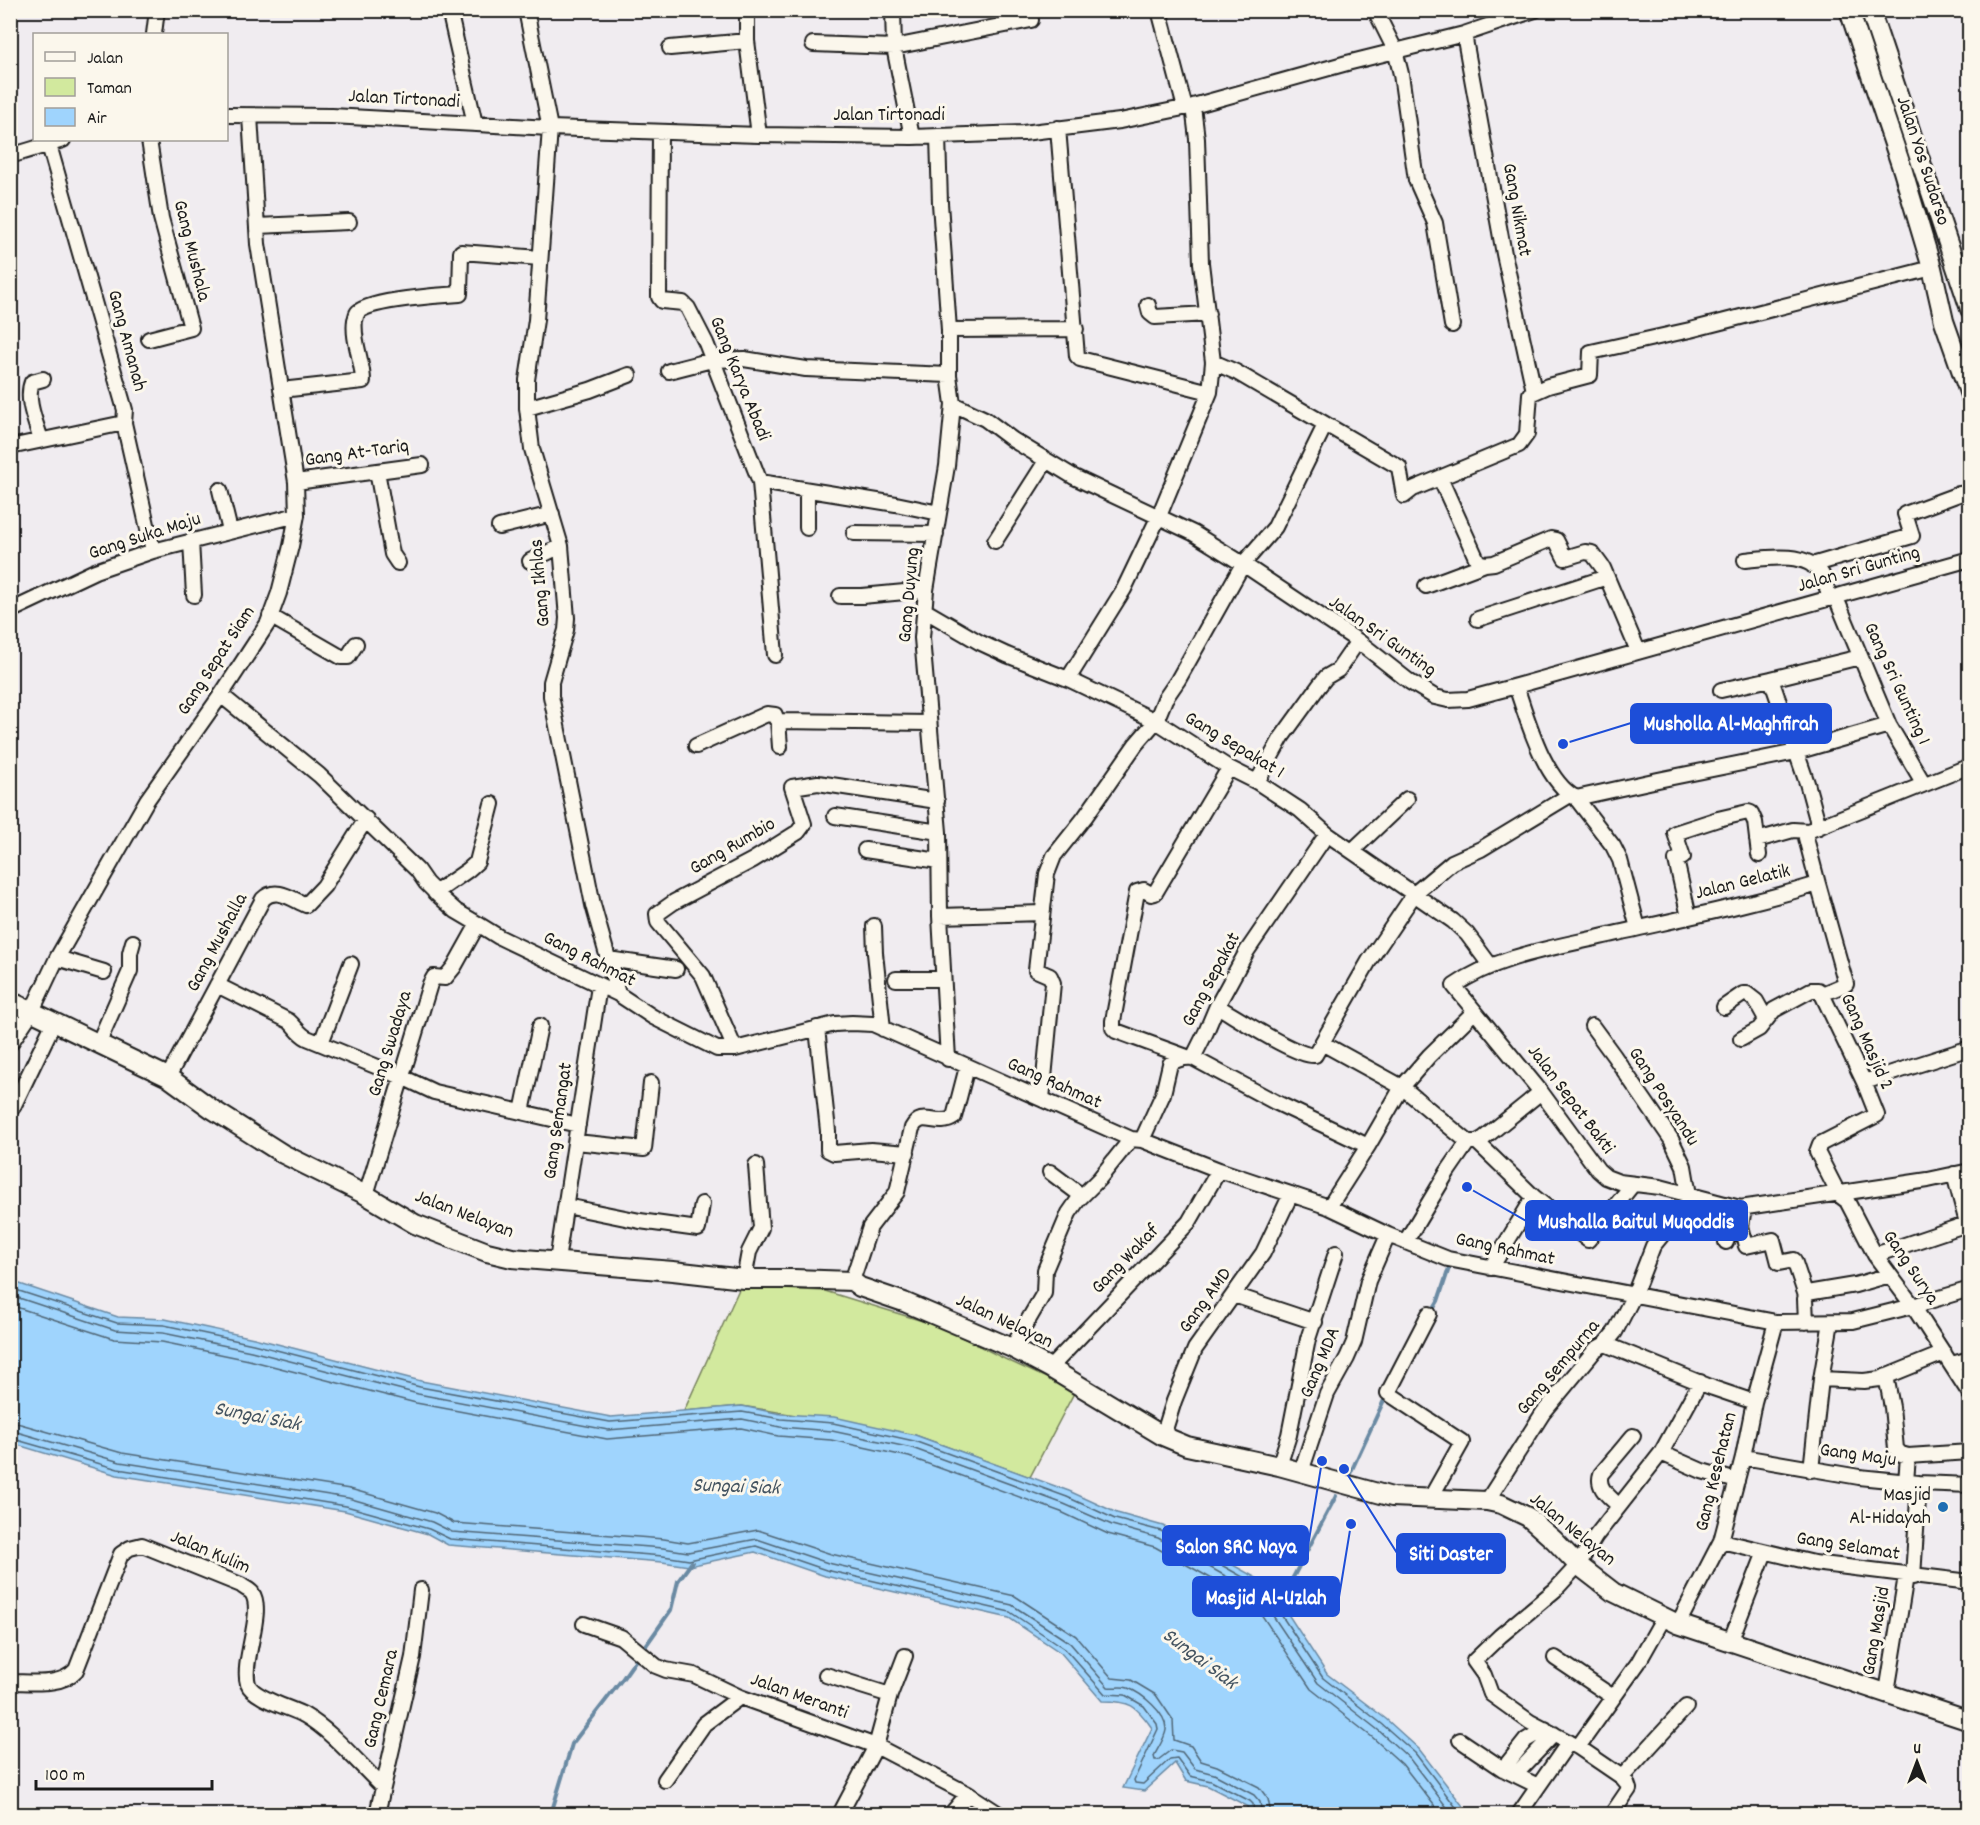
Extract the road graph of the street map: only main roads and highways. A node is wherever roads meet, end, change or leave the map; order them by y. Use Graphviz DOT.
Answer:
graph roads {
  1 [pos="1849,10"];
  2 [pos="1870,10"];
  3 [pos="1970,309"];
  4 [pos="1970,395"];
  5 [pos="10,1001"];
  6 [pos="1970,1721"];
  1 -- 4 [label="main road, Jalan Yos Sudarso"];
  2 -- 3 [label="main road, Jalan Yos Sudarso"];
  5 -- 6 [label="main road, Jalan Nelayan"];
}
